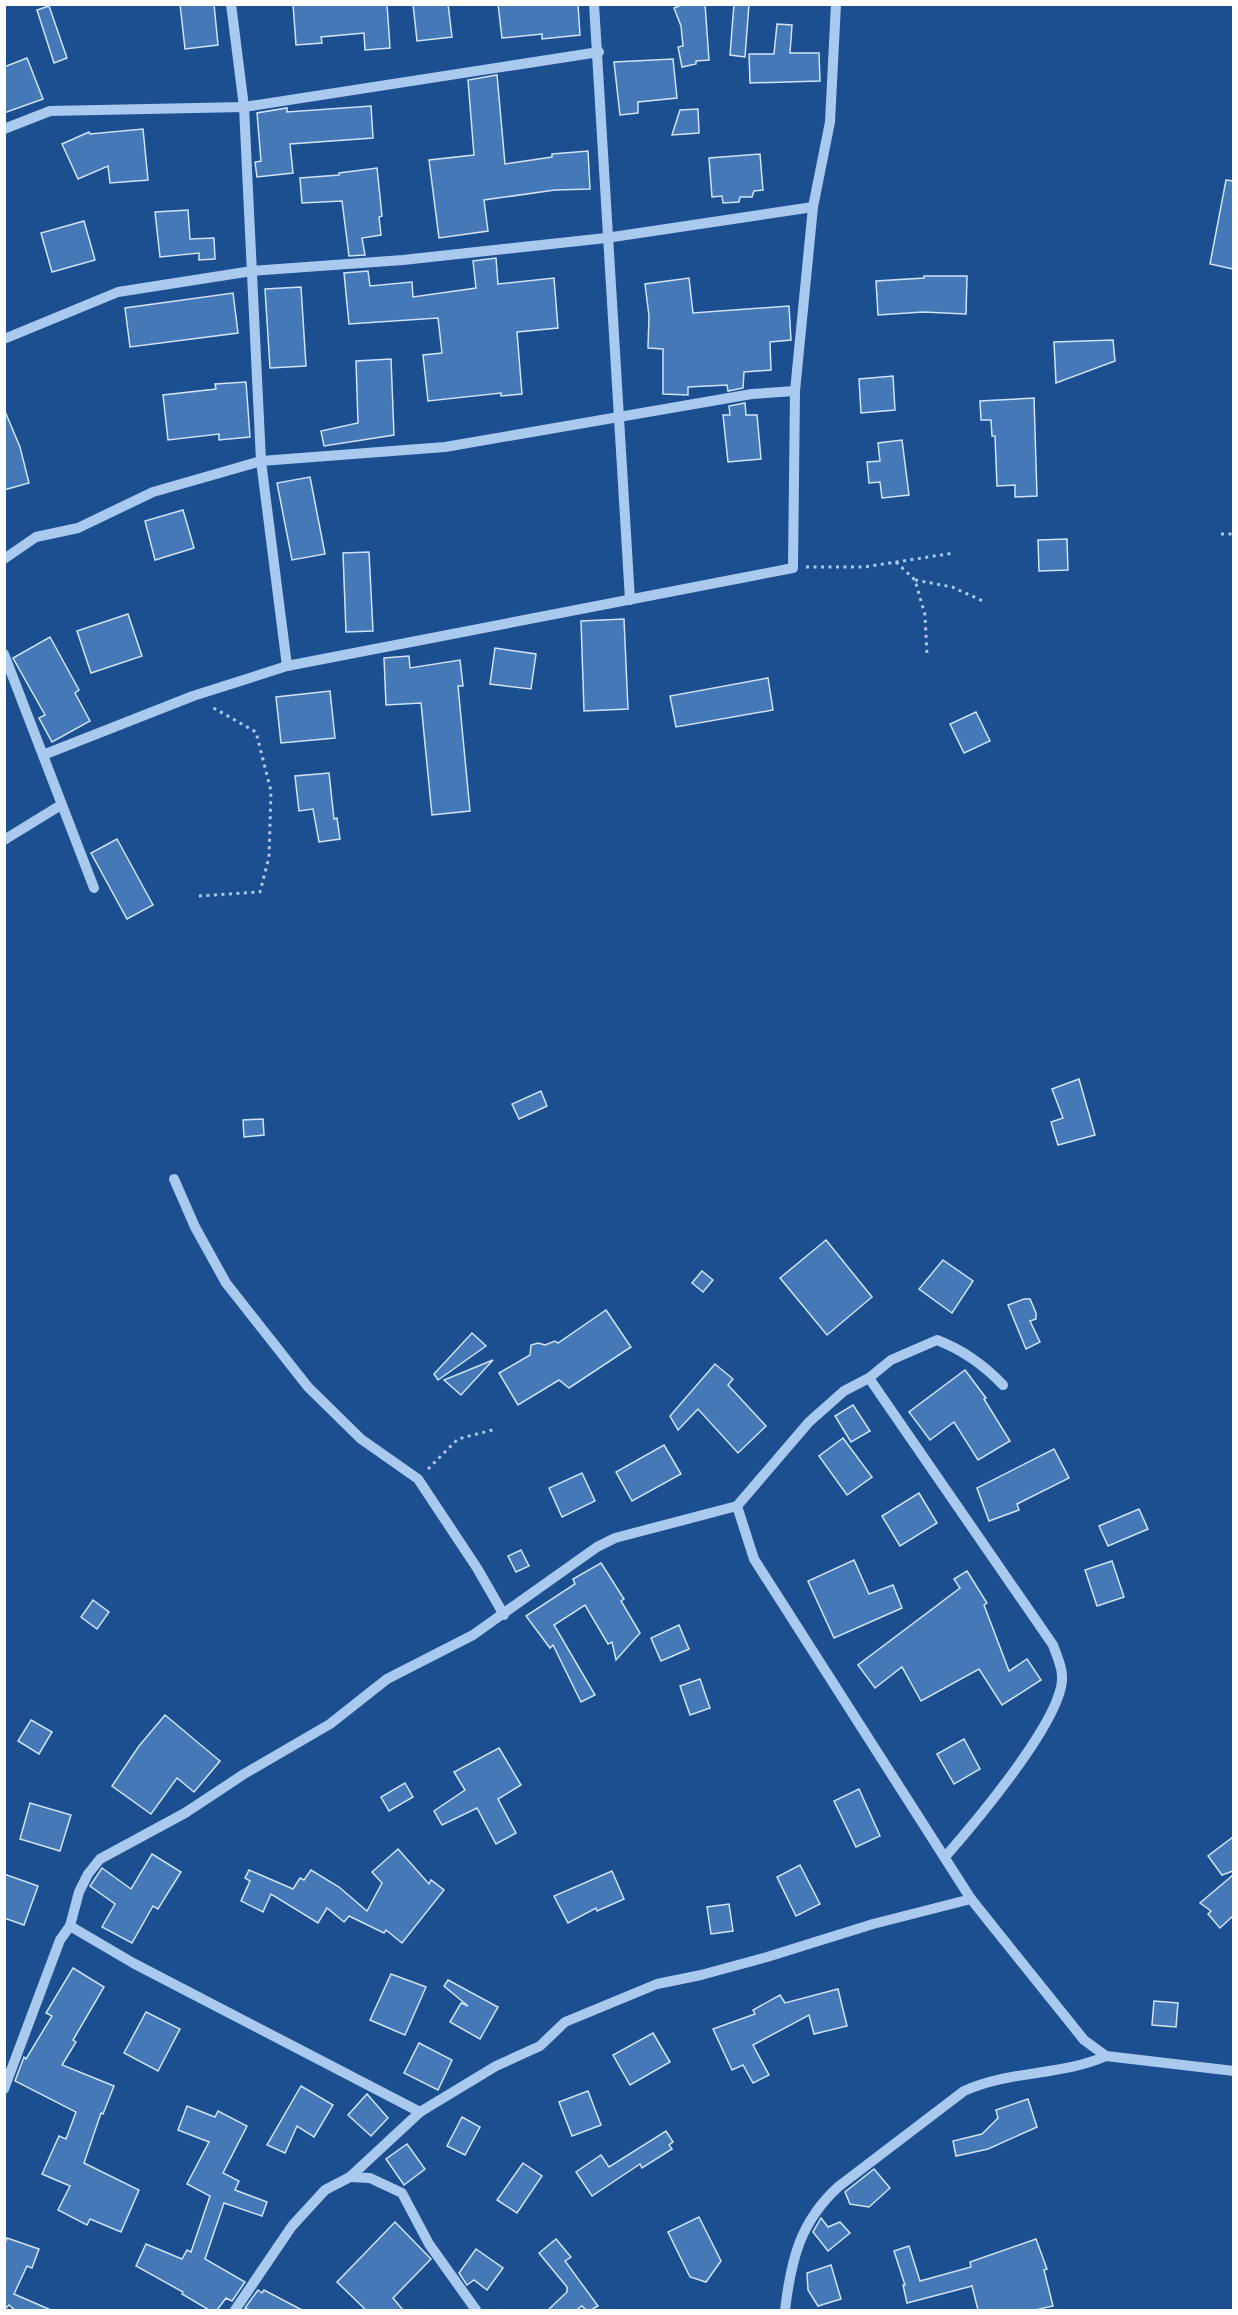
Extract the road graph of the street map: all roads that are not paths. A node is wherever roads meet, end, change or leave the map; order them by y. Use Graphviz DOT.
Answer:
graph roads {
  1 [pos="231,4"];
  2 [pos="594,4"];
  3 [pos="836,4"];
  4 [pos="599,52"];
  5 [pos="244,107"];
  6 [pos="4,129"];
  7 [pos="813,207"];
  8 [pos="606,238"];
  9 [pos="252,271"];
  10 [pos="4,339"];
  11 [pos="795,391"];
  12 [pos="620,417"];
  13 [pos="261,461"];
  14 [pos="4,559"];
  15 [pos="630,600"];
  16 [pos="4,654"];
  17 [pos="287,666"];
  18 [pos="43,755"];
  19 [pos="61,805"];
  20 [pos="4,840"];
  21 [pos="94,888"];
  22 [pos="174,1179"];
  23 [pos="869,1378"];
  24 [pos="1003,1385"];
  25 [pos="737,1506"];
  26 [pos="504,1615"];
  27 [pos="945,1857"];
  28 [pos="972,1899"];
  29 [pos="70,1926"];
  30 [pos="1107,2056"];
  31 [pos="1233,2071"];
  32 [pos="7,2072"];
  33 [pos="4,2089"];
  34 [pos="420,2112"];
  35 [pos="350,2177"];
  36 [pos="235,2310"];
  37 [pos="476,2310"];
  38 [pos="785,2310"];
  1 -- 5 [label="street"];
  2 -- 4 [label="street"];
  3 -- 7 [label="street"];
  4 -- 5 [label="street"];
  4 -- 8 [label="street"];
  5 -- 6 [label="street"];
  5 -- 9 [label="street"];
  7 -- 8 [label="street"];
  7 -- 11 [label="street"];
  8 -- 9 [label="street"];
  8 -- 12 [label="street"];
  9 -- 10 [label="street"];
  9 -- 13 [label="street"];
  11 -- 12 [label="street"];
  11 -- 15 [label="street"];
  12 -- 13 [label="street"];
  12 -- 15 [label="street"];
  13 -- 14 [label="street"];
  13 -- 17 [label="street"];
  15 -- 17 [label="street"];
  16 -- 18 [label="street"];
  17 -- 18 [label="street"];
  18 -- 19 [label="street"];
  19 -- 20 [label="street"];
  19 -- 21 [label="street"];
  22 -- 26 [label="street"];
  23 -- 24 [label="street"];
  23 -- 25 [label="street"];
  23 -- 27 [label="street"];
  25 -- 26 [label="street"];
  25 -- 27 [label="street"];
  26 -- 29 [label="street"];
  27 -- 28 [label="street"];
  28 -- 30 [label="street"];
  28 -- 34 [label="street"];
  29 -- 32 [label="street"];
  29 -- 34 [label="street"];
  30 -- 31 [label="street"];
  30 -- 38 [label="street"];
  32 -- 33 [label="street"];
  34 -- 35 [label="street"];
  35 -- 36 [label="street"];
  35 -- 37 [label="street"];
}
